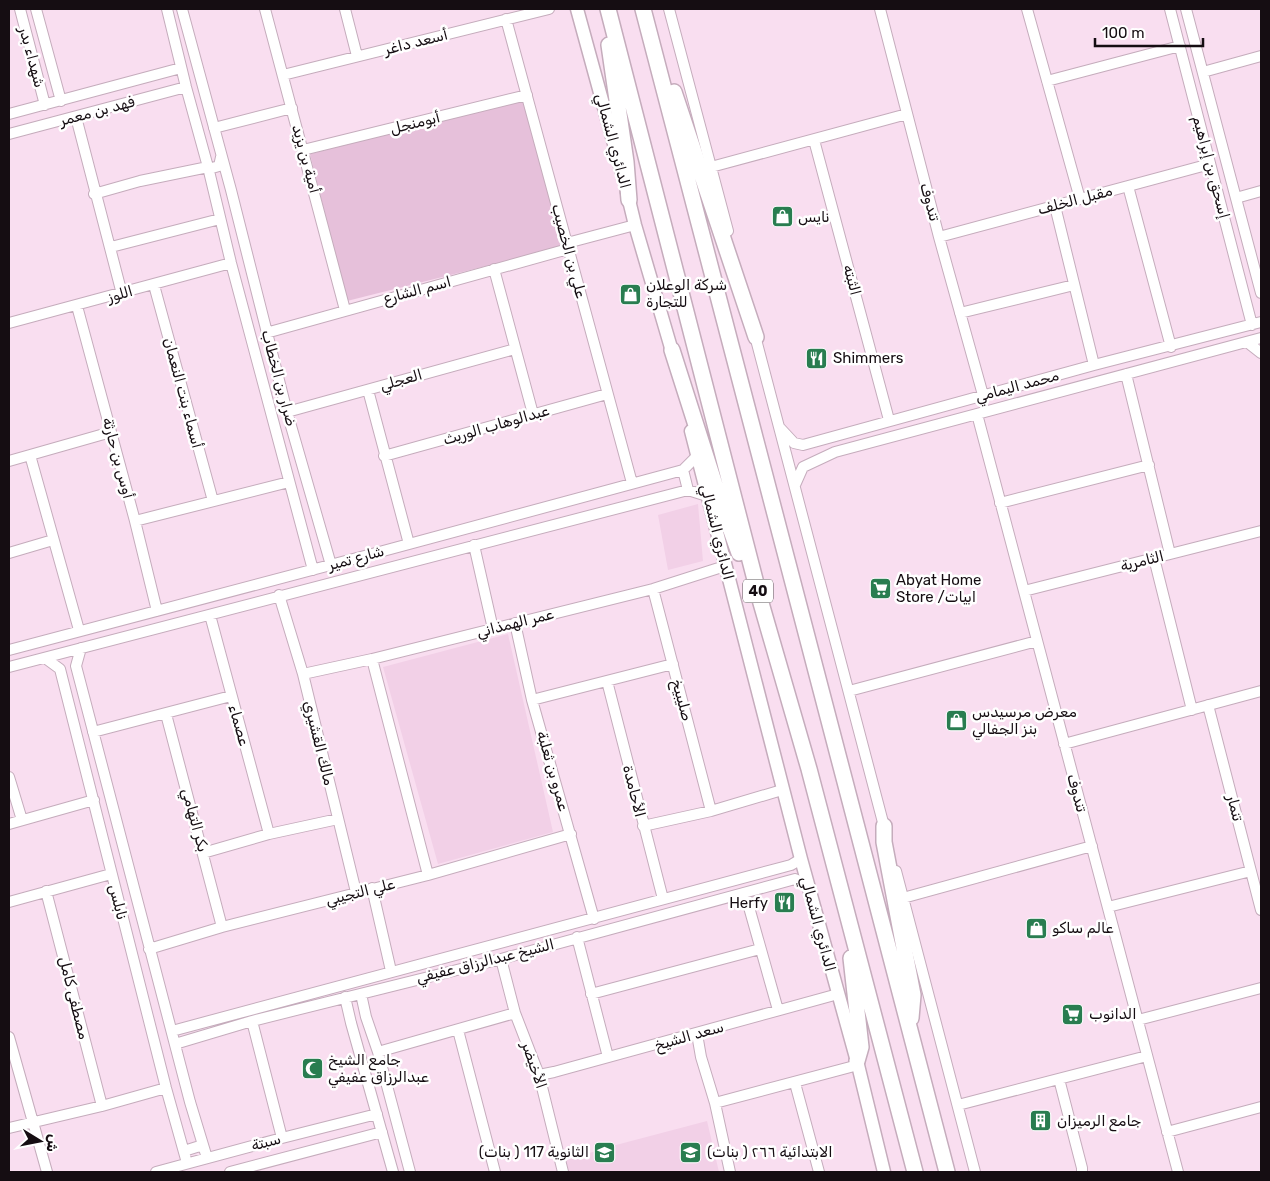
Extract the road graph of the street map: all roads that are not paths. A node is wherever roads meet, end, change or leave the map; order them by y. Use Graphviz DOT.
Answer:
graph roads {
  1 [pos="20,9"];
  2 [pos="36,9"];
  3 [pos="167,9"];
  4 [pos="265,9"];
  5 [pos="345,9"];
  6 [pos="549,9"];
  7 [pos="577,9"];
  8 [pos="603,9"];
  9 [pos="608,9"];
  10 [pos="643,9"];
  11 [pos="669,9"];
  12 [pos="880,9"];
  13 [pos="1027,9"];
  14 [pos="1170,9"];
  15 [pos="1186,9"];
  16 [pos="183,12"];
  17 [pos="506,19"];
  18 [pos="172,24"];
  19 [pos="1180,46"];
  20 [pos="193,52"];
  21 [pos="357,56"];
  22 [pos="1261,56"];
  23 [pos="180,57"];
  24 [pos="182,68"];
  25 [pos="169,72"];
  26 [pos="1203,72"];
  27 [pos="283,76"];
  28 [pos="1047,81"];
  29 [pos="186,87"];
  30 [pos="58,90"];
  31 [pos="173,90"];
  32 [pos="42,93"];
  33 [pos="527,95"];
  34 [pos="61,101"];
  35 [pos="45,105"];
  36 [pos="292,108"];
  37 [pos="9,114"];
  38 [pos="907,114"];
  39 [pos="76,117"];
  40 [pos="214,128"];
  41 [pos="9,134"];
  42 [pos="814,140"];
  43 [pos="303,150"];
  44 [pos="221,158"];
  45 [pos="1210,164"];
  46 [pos="208,167"];
  47 [pos="711,167"];
  48 [pos="1128,186"];
  49 [pos="231,190"];
  50 [pos="1261,191"];
  51 [pos="94,194"];
  52 [pos="214,196"];
  53 [pos="1236,198"];
  54 [pos="1080,199"];
  55 [pos="629,200"];
  56 [pos="1055,206"];
  57 [pos="220,219"];
  58 [pos="635,225"];
  59 [pos="939,237"];
  60 [pos="568,246"];
  61 [pos="110,247"];
  62 [pos="231,263"];
  63 [pos="494,269"];
  64 [pos="1258,280"];
  65 [pos="154,284"];
  66 [pos="1242,284"];
  67 [pos="1074,285"];
  68 [pos="1261,293"];
  69 [pos="122,294"];
  70 [pos="77,306"];
  71 [pos="345,310"];
  72 [pos="960,313"];
  73 [pos="9,323"];
  74 [pos="1257,323"];
  75 [pos="266,332"];
  76 [pos="756,337"];
  77 [pos="1261,338"];
  78 [pos="1247,342"];
  79 [pos="1171,347"];
  80 [pos="515,349"];
  81 [pos="672,350"];
  82 [pos="1156,350"];
  83 [pos="1261,353"];
  84 [pos="1094,365"];
  85 [pos="1160,365"];
  86 [pos="1126,374"];
  87 [pos="368,390"];
  88 [pos="607,394"];
  89 [pos="982,395"];
  90 [pos="287,412"];
  91 [pos="533,414"];
  92 [pos="977,414"];
  93 [pos="889,420"];
  94 [pos="779,428"];
  95 [pos="111,432"];
  96 [pos="830,436"];
  97 [pos="835,452"];
  98 [pos="30,456"];
  99 [pos="384,456"];
  100 [pos="697,456"];
  101 [pos="9,461"];
  102 [pos="1149,465"];
  103 [pos="683,470"];
  104 [pos="289,482"];
  105 [pos="632,483"];
  106 [pos="794,485"];
  107 [pos="688,490"];
  108 [pos="707,496"];
  109 [pos="213,501"];
  110 [pos="1000,503"];
  111 [pos="135,521"];
  112 [pos="1261,531"];
  113 [pos="53,540"];
  114 [pos="409,544"];
  115 [pos="474,545"];
  116 [pos="326,549"];
  117 [pos="9,553"];
  118 [pos="309,554"];
  119 [pos="1170,554"];
  120 [pos="369,555"];
  121 [pos="1154,558"];
  122 [pos="355,559"];
  123 [pos="331,565"];
  124 [pos="726,566"];
  125 [pos="313,570"];
  126 [pos="372,572"];
  127 [pos="359,575"];
  128 [pos="653,589"];
  129 [pos="1024,591"];
  130 [pos="279,595"];
  131 [pos="762,604"];
  132 [pos="157,611"];
  133 [pos="210,615"];
  134 [pos="515,623"];
  135 [pos="493,629"];
  136 [pos="79,630"];
  137 [pos="1037,641"];
  138 [pos="81,648"];
  139 [pos="9,650"];
  140 [pos="45,658"];
  141 [pos="372,659"];
  142 [pos="673,664"];
  143 [pos="76,666"];
  144 [pos="9,667"];
  145 [pos="60,669"];
  146 [pos="303,674"];
  147 [pos="607,681"];
  148 [pos="849,691"];
  149 [pos="1261,691"];
  150 [pos="231,696"];
  151 [pos="532,700"];
  152 [pos="1208,705"];
  153 [pos="1192,710"];
  154 [pos="166,714"];
  155 [pos="92,732"];
  156 [pos="1064,744"];
  157 [pos="9,777"];
  158 [pos="782,790"];
  159 [pos="94,800"];
  160 [pos="711,811"];
  161 [pos="338,819"];
  162 [pos="22,820"];
  163 [pos="9,824"];
  164 [pos="643,826"];
  165 [pos="884,826"];
  166 [pos="269,834"];
  167 [pos="571,834"];
  168 [pos="1092,846"];
  169 [pos="203,853"];
  170 [pos="796,862"];
  171 [pos="1251,871"];
  172 [pos="111,874"];
  173 [pos="428,875"];
  174 [pos="795,879"];
  175 [pos="808,885"];
  176 [pos="372,888"];
  177 [pos="46,891"];
  178 [pos="356,892"];
  179 [pos="745,893"];
  180 [pos="903,898"];
  181 [pos="663,899"];
  182 [pos="9,902"];
  183 [pos="1108,907"];
  184 [pos="1261,910"];
  185 [pos="594,919"];
  186 [pos="849,922"];
  187 [pos="222,927"];
  188 [pos="577,937"];
  189 [pos="760,948"];
  190 [pos="149,949"];
  191 [pos="501,959"];
  192 [pos="391,972"];
  193 [pos="1261,988"];
  194 [pos="362,994"];
  195 [pos="591,994"];
  196 [pos="838,994"];
  197 [pos="345,997"];
  198 [pos="778,1010"];
  199 [pos="515,1013"];
  200 [pos="366,1017"];
  201 [pos="1138,1020"];
  202 [pos="252,1021"];
  203 [pos="351,1023"];
  204 [pos="183,1027"];
  205 [pos="910,1027"];
  206 [pos="458,1030"];
  207 [pos="172,1031"];
  208 [pos="697,1034"];
  209 [pos="9,1037"];
  210 [pos="188,1040"];
  211 [pos="175,1044"];
  212 [pos="378,1052"];
  213 [pos="1147,1056"];
  214 [pos="608,1057"];
  215 [pos="858,1063"];
  216 [pos="13,1067"];
  217 [pos="539,1075"];
  218 [pos="1059,1079"];
  219 [pos="796,1083"];
  220 [pos="166,1088"];
  221 [pos="715,1103"];
  222 [pos="958,1104"];
  223 [pos="102,1106"];
  224 [pos="1261,1107"];
  225 [pos="377,1114"];
  226 [pos="33,1122"];
  227 [pos="9,1128"];
  228 [pos="382,1132"];
  229 [pos="1167,1132"];
  230 [pos="282,1138"];
  231 [pos="203,1145"];
  232 [pos="184,1151"];
  233 [pos="206,1158"];
  234 [pos="407,1161"];
  235 [pos="187,1164"];
  236 [pos="392,1169"];
  237 [pos="47,1172"];
  238 [pos="156,1172"];
  239 [pos="230,1172"];
  240 [pos="410,1172"];
  241 [pos="495,1172"];
  242 [pos="563,1172"];
  243 [pos="730,1172"];
  244 [pos="819,1172"];
  245 [pos="884,1172"];
  246 [pos="916,1172"];
  247 [pos="947,1172"];
  248 [pos="975,1172"];
  249 [pos="1082,1172"];
  250 [pos="1178,1172"];
  1 -- 32 [label="street, شهداء بدر"];
  2 -- 30 [label="street, شهداء بدر"];
  3 -- 18 [label="street, ضرار بن الخطاب"];
  4 -- 27 [label="street, أمية بن يزيد"];
  5 -- 21 [label="street"];
  6 -- 17 [label="street, أسعد داغر"];
  7 -- 55 [label="main road, الدائري الشمالي"];
  8 -- 55 [label="highway"];
  9 -- 131 [label="highway, الدائري الشمالي / 40"];
  10 -- 76 [label="highway"];
  10 -- 205 [label="highway, 40"];
  11 -- 47 [label="street"];
  12 -- 38 [label="street, تندوف"];
  13 -- 28 [label="street"];
  14 -- 19 [label="street, إسحق بن إبراهيم"];
  15 -- 26 [label="street, إسحق بن إبراهيم"];
  16 -- 18 [label="street, ضرار بن الخطاب"];
  16 -- 20 [label="street, ضرار بن الخطاب"];
  17 -- 21 [label="street, أسعد داغر"];
  17 -- 33 [label="street, علي بن الخصيب"];
  18 -- 23 [label="street, ضرار بن الخطاب"];
  19 -- 28 [label="street"];
  19 -- 45 [label="street, إسحق بن إبراهيم"];
  20 -- 23 [label="street"];
  20 -- 40 [label="street, ضرار بن الخطاب"];
  21 -- 27 [label="street, أسعد داغر"];
  22 -- 26 [label="street"];
  23 -- 24 [label="street, ضرار بن الخطاب"];
  24 -- 25 [label="street, فهد بن معمر"];
  24 -- 29 [label="street, ضرار بن الخطاب"];
  25 -- 31 [label="street"];
  25 -- 34 [label="street, فهد بن معمر"];
  26 -- 53 [label="street, إسحق بن إبراهيم"];
  27 -- 36 [label="street, أمية بن يزيد"];
  28 -- 54 [label="street"];
  29 -- 31 [label="street, فهد بن معمر"];
  29 -- 46 [label="street, ضرار بن الخطاب"];
  30 -- 32 [label="street"];
  30 -- 34 [label="street, شهداء بدر"];
  31 -- 39 [label="street, فهد بن معمر"];
  32 -- 35 [label="street, شهداء بدر"];
  33 -- 43 [label="street, أبومنجل"];
  33 -- 60 [label="street, علي بن الخصيب"];
  34 -- 35 [label="street, فهد بن معمر"];
  35 -- 37 [label="street, فهد بن معمر"];
  36 -- 40 [label="street"];
  36 -- 43 [label="street, أمية بن يزيد"];
  38 -- 42 [label="street"];
  38 -- 59 [label="street, تندوف"];
  39 -- 41 [label="street, فهد بن معمر"];
  39 -- 51 [label="street"];
  40 -- 44 [label="street, ضرار بن الخطاب"];
  42 -- 47 [label="street"];
  42 -- 93 [label="street, الثبته"];
  43 -- 71 [label="street, أمية بن يزيد"];
  44 -- 46 [label="street"];
  44 -- 49 [label="street, ضرار بن الخطاب"];
  45 -- 48 [label="street, مقبل الخلف"];
  45 -- 66 [label="street, إسحق بن إبراهيم"];
  46 -- 51 [label="street"];
  46 -- 52 [label="street, ضرار بن الخطاب"];
  47 -- 76 [label="street"];
  48 -- 54 [label="street, مقبل الخلف"];
  48 -- 79 [label="street"];
  49 -- 52 [label="street"];
  49 -- 75 [label="street, ضرار بن الخطاب"];
  50 -- 53 [label="street"];
  51 -- 61 [label="street"];
  52 -- 57 [label="street, ضرار بن الخطاب"];
  53 -- 64 [label="street, إسحق بن إبراهيم"];
  54 -- 56 [label="street, مقبل الخلف"];
  55 -- 58 [label="main road, الدائري الشمالي"];
  56 -- 59 [label="street, مقبل الخلف"];
  56 -- 67 [label="street"];
  57 -- 61 [label="street"];
  57 -- 62 [label="street, ضرار بن الخطاب"];
  58 -- 60 [label="street, اسم الشارع"];
  58 -- 81 [label="main road, الدائري الشمالي"];
  59 -- 72 [label="street, تندوف"];
  60 -- 63 [label="street, اسم الشارع"];
  60 -- 88 [label="street, علي بن الخصيب"];
  61 -- 69 [label="street"];
  62 -- 65 [label="street, اللوز"];
  62 -- 104 [label="street, ضرار بن الخطاب"];
  63 -- 71 [label="street, اسم الشارع"];
  63 -- 80 [label="street"];
  64 -- 66 [label="street"];
  64 -- 68 [label="street, إسحق بن إبراهيم"];
  65 -- 69 [label="street, اللوز"];
  65 -- 109 [label="street, أسماء بنت النعمان"];
  66 -- 74 [label="street, إسحق بن إبراهيم"];
  67 -- 72 [label="street"];
  67 -- 84 [label="street"];
  69 -- 70 [label="street, اللوز"];
  70 -- 73 [label="street, اللوز"];
  70 -- 95 [label="street, أوس بن حارثة"];
  71 -- 75 [label="street, اسم الشارع"];
  72 -- 89 [label="street, تندوف"];
  74 -- 79 [label="street, محمد اليمامي"];
  75 -- 90 [label="street, ضرار بن الخطاب"];
  76 -- 94 [label="street"];
  77 -- 78 [label="street, محمد اليمامي"];
  78 -- 83 [label="street"];
  78 -- 85 [label="street, محمد اليمامي"];
  79 -- 82 [label="street, محمد اليمامي"];
  80 -- 87 [label="street, العجلي"];
  80 -- 91 [label="street"];
  81 -- 100 [label="main road, الدائري الشمالي"];
  81 -- 131 [label="highway"];
  82 -- 84 [label="street, محمد اليمامي"];
  82 -- 85 [label="street"];
  84 -- 89 [label="street, محمد اليمامي"];
  85 -- 86 [label="street, محمد اليمامي"];
  86 -- 92 [label="street, محمد اليمامي"];
  86 -- 102 [label="street"];
  87 -- 90 [label="street, العجلي"];
  87 -- 99 [label="street"];
  88 -- 91 [label="street, عبدالوهاب الوريث"];
  88 -- 105 [label="street, علي بن الخصيب"];
  89 -- 93 [label="street, محمد اليمامي"];
  90 -- 116 [label="street, ضرار بن الخطاب"];
  91 -- 99 [label="street, عبدالوهاب الوريث"];
  92 -- 97 [label="street, محمد اليمامي"];
  92 -- 110 [label="street, تندوف"];
  93 -- 96 [label="street, محمد اليمامي"];
  94 -- 96 [label="street, محمد اليمامي"];
  94 -- 106 [label="street"];
  95 -- 98 [label="street"];
  95 -- 111 [label="street, أوس بن حارثة"];
  96 -- 97 [label="street"];
  97 -- 106 [label="street, محمد اليمامي"];
  98 -- 101 [label="street"];
  98 -- 113 [label="street"];
  99 -- 114 [label="street"];
  100 -- 103 [label="street"];
  100 -- 108 [label="main road, الدائري الشمالي"];
  102 -- 110 [label="street"];
  102 -- 119 [label="street"];
  103 -- 105 [label="street, شارع تمير"];
  103 -- 107 [label="street"];
  104 -- 109 [label="street"];
  104 -- 118 [label="street, ضرار بن الخطاب"];
  105 -- 114 [label="street, شارع تمير"];
  106 -- 148 [label="street"];
  107 -- 108 [label="street"];
  107 -- 115 [label="street"];
  108 -- 124 [label="main road, الدائري الشمالي"];
  109 -- 111 [label="street"];
  110 -- 129 [label="street, تندوف"];
  111 -- 132 [label="street, أوس بن حارثة"];
  112 -- 119 [label="street, الثامرية"];
  113 -- 117 [label="street"];
  113 -- 136 [label="street"];
  114 -- 120 [label="street, شارع تمير"];
  115 -- 126 [label="street"];
  115 -- 135 [label="street"];
  116 -- 118 [label="street"];
  116 -- 123 [label="street, ضرار بن الخطاب"];
  118 -- 125 [label="street, ضرار بن الخطاب"];
  119 -- 121 [label="street, الثامرية"];
  120 -- 122 [label="street, شارع تمير"];
  120 -- 126 [label="street"];
  121 -- 129 [label="street, الثامرية"];
  121 -- 153 [label="street"];
  122 -- 123 [label="street, شارع تمير"];
  122 -- 127 [label="street"];
  123 -- 125 [label="street, شارع تمير"];
  124 -- 128 [label="street, عمر الهمذاني"];
  124 -- 158 [label="main road, الدائري الشمالي"];
  125 -- 132 [label="street, شارع تمير"];
  126 -- 127 [label="street"];
  127 -- 130 [label="street"];
  128 -- 134 [label="street, عمر الهمذاني"];
  128 -- 142 [label="street, صليبيخ"];
  129 -- 137 [label="street, تندوف"];
  130 -- 133 [label="street"];
  130 -- 146 [label="street, مالك القشيري"];
  131 -- 186 [label="highway, الدائري الشمالي / 40"];
  132 -- 136 [label="street, شارع تمير"];
  133 -- 138 [label="street"];
  133 -- 150 [label="street, عصماء"];
  134 -- 135 [label="street, عمر الهمذاني"];
  134 -- 151 [label="street, عمرو بن ثعلبة"];
  135 -- 141 [label="street, عمر الهمذاني"];
  136 -- 139 [label="street, شارع تمير"];
  137 -- 148 [label="street"];
  137 -- 156 [label="street, تندوف"];
  138 -- 140 [label="street"];
  138 -- 143 [label="street, نابلس"];
  140 -- 144 [label="street"];
  140 -- 145 [label="street"];
  141 -- 146 [label="street, عمر الهمذاني"];
  141 -- 173 [label="street"];
  142 -- 147 [label="street"];
  142 -- 160 [label="street, صليبيخ"];
  143 -- 145 [label="street"];
  143 -- 155 [label="street, نابلس"];
  145 -- 159 [label="street, نابلس"];
  146 -- 161 [label="street, مالك القشيري"];
  147 -- 151 [label="street"];
  147 -- 164 [label="street, الأحامدة"];
  148 -- 165 [label="street"];
  149 -- 152 [label="street"];
  150 -- 154 [label="street"];
  150 -- 166 [label="street, عصماء"];
  151 -- 167 [label="street, عمرو بن ثعلبة"];
  152 -- 153 [label="street"];
  152 -- 171 [label="street, تنمار"];
  153 -- 156 [label="street"];
  154 -- 155 [label="street"];
  154 -- 169 [label="street, بكر التهامي"];
  155 -- 190 [label="street, نابلس"];
  156 -- 168 [label="street, تندوف"];
  157 -- 162 [label="street"];
  158 -- 160 [label="street"];
  158 -- 170 [label="main road, الدائري الشمالي"];
  159 -- 162 [label="street"];
  159 -- 172 [label="street, نابلس"];
  160 -- 164 [label="street"];
  161 -- 166 [label="street"];
  161 -- 178 [label="street, مالك القشيري"];
  162 -- 163 [label="street"];
  164 -- 181 [label="street, الأحامدة"];
  165 -- 180 [label="street"];
  165 -- 205 [label="highway"];
  166 -- 169 [label="street"];
  167 -- 173 [label="street, علي التجيبي"];
  167 -- 185 [label="street, عمرو بن ثعلبة"];
  168 -- 180 [label="street"];
  168 -- 183 [label="street, تندوف"];
  169 -- 187 [label="street, بكر التهامي"];
  170 -- 174 [label="street"];
  170 -- 175 [label="main road, الدائري الشمالي"];
  170 -- 181 [label="street, الشيخ عبدالرزاق عفيفي"];
  171 -- 183 [label="street"];
  171 -- 184 [label="street, تنمار"];
  172 -- 177 [label="street"];
  172 -- 220 [label="street, نابلس"];
  173 -- 176 [label="street, علي التجيبي"];
  174 -- 175 [label="street"];
  174 -- 179 [label="street, الشيخ عبدالرزاق عفيفي"];
  175 -- 196 [label="main road, الدائري الشمالي"];
  176 -- 178 [label="street, علي التجيبي"];
  176 -- 192 [label="street"];
  177 -- 182 [label="street"];
  177 -- 223 [label="street, مصطفى كامل"];
  178 -- 187 [label="street, علي التجيبي"];
  179 -- 188 [label="street, الشيخ عبدالرزاق عفيفي"];
  179 -- 189 [label="street"];
  180 -- 222 [label="street"];
  181 -- 185 [label="street, الشيخ عبدالرزاق عفيفي"];
  183 -- 201 [label="street, تندوف"];
  185 -- 192 [label="street, الشيخ عبدالرزاق عفيفي"];
  186 -- 215 [label="highway"];
  186 -- 246 [label="highway, الدائري الشمالي / 40"];
  187 -- 190 [label="street, علي التجيبي"];
  188 -- 191 [label="street, الشيخ عبدالرزاق عفيفي"];
  188 -- 195 [label="street"];
  189 -- 195 [label="street"];
  189 -- 198 [label="street"];
  190 -- 207 [label="street, نابلس"];
  191 -- 194 [label="street, الشيخ عبدالرزاق عفيفي"];
  191 -- 199 [label="street, الأخيضر"];
  192 -- 204 [label="street, الشيخ عبدالرزاق عفيفي"];
  193 -- 201 [label="street"];
  194 -- 197 [label="street, الشيخ عبدالرزاق عفيفي"];
  194 -- 200 [label="street"];
  195 -- 214 [label="street"];
  196 -- 198 [label="street, سعد الشيخ"];
  196 -- 215 [label="main road, الدائري الشمالي"];
  197 -- 202 [label="street, الشيخ عبدالرزاق عفيفي"];
  197 -- 203 [label="street"];
  198 -- 208 [label="street, سعد الشيخ"];
  199 -- 206 [label="street"];
  199 -- 217 [label="street, الأخيضر"];
  200 -- 203 [label="street"];
  200 -- 212 [label="street"];
  201 -- 213 [label="street, تندوف"];
  202 -- 210 [label="street, الشيخ عبدالرزاق عفيفي"];
  202 -- 230 [label="street"];
  203 -- 225 [label="street"];
  204 -- 207 [label="street, الشيخ عبدالرزاق عفيفي"];
  204 -- 210 [label="street"];
  205 -- 247 [label="highway, 40"];
  206 -- 212 [label="street"];
  206 -- 241 [label="street"];
  207 -- 211 [label="street, نابلس"];
  208 -- 214 [label="street, سعد الشيخ"];
  208 -- 221 [label="street"];
  209 -- 216 [label="street"];
  210 -- 211 [label="street, الشيخ عبدالرزاق عفيفي"];
  211 -- 231 [label="street, نابلس"];
  212 -- 234 [label="street"];
  213 -- 218 [label="street"];
  213 -- 229 [label="street, تندوف"];
  214 -- 217 [label="street, سعد الشيخ"];
  215 -- 219 [label="street"];
  215 -- 245 [label="main road, الدائري الشمالي"];
  216 -- 226 [label="street"];
  217 -- 242 [label="street, الأخيضر"];
  218 -- 222 [label="street"];
  218 -- 249 [label="street"];
  219 -- 221 [label="street"];
  219 -- 244 [label="street"];
  220 -- 223 [label="street"];
  220 -- 232 [label="street, نابلس"];
  221 -- 243 [label="street"];
  222 -- 248 [label="street"];
  223 -- 226 [label="street"];
  224 -- 229 [label="street"];
  225 -- 228 [label="street"];
  225 -- 230 [label="street, سبتة"];
  226 -- 227 [label="street"];
  226 -- 237 [label="street"];
  228 -- 236 [label="street"];
  228 -- 239 [label="street, سبتة"];
  229 -- 250 [label="street, تندوف"];
  230 -- 233 [label="street, سبتة"];
  231 -- 232 [label="street"];
  231 -- 233 [label="street, نابلس"];
  232 -- 235 [label="street, نابلس"];
  233 -- 235 [label="street, سبتة"];
  234 -- 236 [label="street"];
  234 -- 240 [label="street"];
  235 -- 238 [label="street, سبتة"];
}
